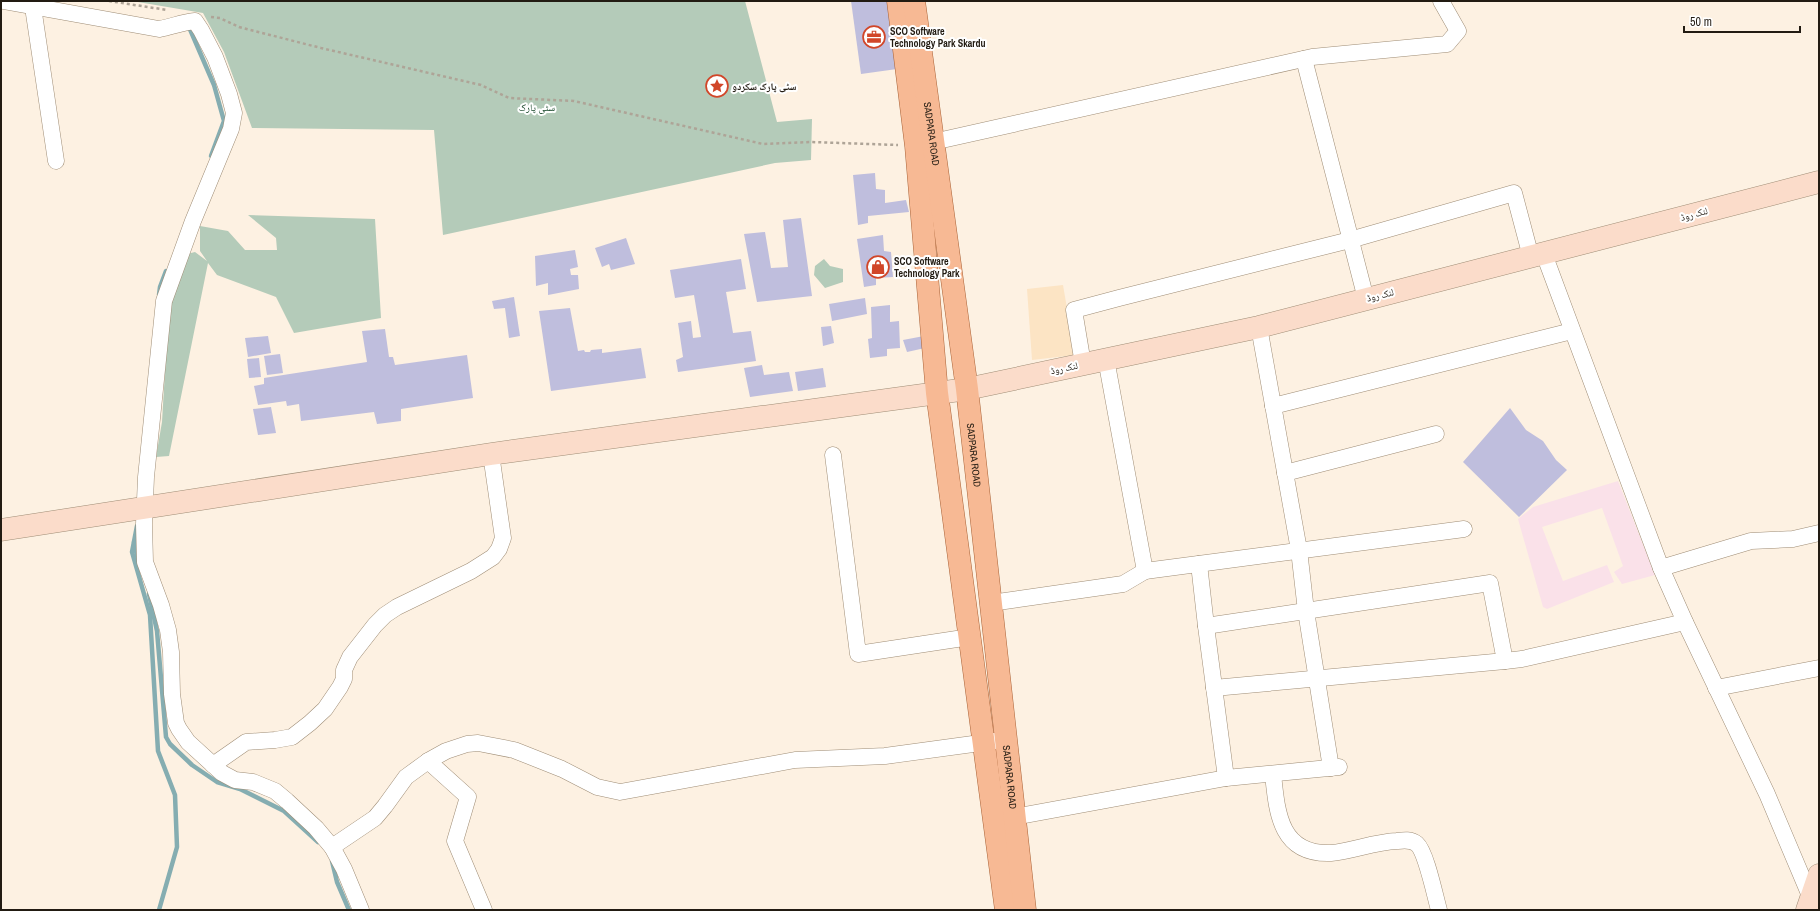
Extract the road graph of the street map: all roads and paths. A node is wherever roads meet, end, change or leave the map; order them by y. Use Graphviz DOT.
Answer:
graph roads {
  1 [pos="3,1"];
  2 [pos="110,1"];
  3 [pos="898,1"];
  4 [pos="914,1"];
  5 [pos="1442,1"];
  6 [pos="33,7"];
  7 [pos="168,11"];
  8 [pos="205,16"];
  9 [pos="1304,59"];
  10 [pos="925,144"];
  11 [pos="56,161"];
  12 [pos="1819,182"];
  13 [pos="1350,240"];
  14 [pos="1537,255"];
  15 [pos="1366,299"];
  16 [pos="1259,326"];
  17 [pos="1572,331"];
  18 [pos="1106,359"];
  19 [pos="1083,364"];
  20 [pos="967,389"];
  21 [pos="938,393"];
  22 [pos="1273,406"];
  23 [pos="1436,434"];
  24 [pos="491,454"];
  25 [pos="833,455"];
  26 [pos="1285,473"];
  27 [pos="145,508"];
  28 [pos="1464,529"];
  29 [pos="1,530"];
  30 [pos="1819,533"];
  31 [pos="1299,550"];
  32 [pos="1199,564"];
  33 [pos="1661,568"];
  34 [pos="1146,571"];
  35 [pos="990,603"];
  36 [pos="1306,611"];
  37 [pos="1685,622"];
  38 [pos="1206,626"];
  39 [pos="970,637"];
  40 [pos="1505,661"];
  41 [pos="1819,668"];
  42 [pos="1316,677"];
  43 [pos="1214,688"];
  44 [pos="1716,688"];
  45 [pos="1006,739"];
  46 [pos="984,743"];
  47 [pos="428,761"];
  48 [pos="213,765"];
  49 [pos="1273,774"];
  50 [pos="1226,778"];
  51 [pos="1014,817"];
  52 [pos="332,847"];
  53 [pos="1819,875"];
  54 [pos="1811,906"];
  55 [pos="361,910"];
  56 [pos="484,910"];
  57 [pos="1006,910"];
  58 [pos="1025,910"];
  59 [pos="1439,910"];
  1 -- 6 [label="street"];
  2 -- 7 [label="path"];
  3 -- 10 [label="main road, SADPARA ROAD"];
  4 -- 10 [label="main road, SADPARA ROAD"];
  5 -- 9 [label="street"];
  6 -- 11 [label="street"];
  6 -- 27 [label="street"];
  8 -- 10 [label="path"];
  9 -- 10 [label="street"];
  9 -- 13 [label="street"];
  10 -- 20 [label="main road, SADPARA ROAD"];
  10 -- 21 [label="main road, SADPARA ROAD"];
  12 -- 14 [label="main road, لنک روڈ"];
  13 -- 14 [label="street"];
  13 -- 15 [label="street"];
  13 -- 19 [label="street"];
  14 -- 15 [label="main road, لنک روڈ"];
  14 -- 17 [label="street"];
  15 -- 16 [label="main road, لنک روڈ"];
  16 -- 18 [label="main road, لنک روڈ"];
  16 -- 22 [label="street"];
  17 -- 22 [label="street"];
  17 -- 33 [label="street"];
  18 -- 19 [label="main road, لنک روڈ"];
  18 -- 34 [label="street"];
  19 -- 20 [label="main road, لنک روڈ"];
  20 -- 21 [label="main road, لنک روڈ"];
  20 -- 35 [label="main road, SADPARA ROAD"];
  21 -- 24 [label="main road, لنک روڈ"];
  21 -- 39 [label="main road, SADPARA ROAD"];
  22 -- 26 [label="street"];
  23 -- 26 [label="street"];
  24 -- 27 [label="main road, لنک روڈ"];
  24 -- 48 [label="street"];
  25 -- 39 [label="street"];
  26 -- 31 [label="street"];
  27 -- 29 [label="main road, لنک روڈ"];
  27 -- 48 [label="street"];
  28 -- 31 [label="street"];
  30 -- 33 [label="street"];
  31 -- 32 [label="street"];
  31 -- 36 [label="street"];
  32 -- 34 [label="street"];
  32 -- 38 [label="street"];
  33 -- 37 [label="street"];
  34 -- 35 [label="street"];
  35 -- 45 [label="main road, SADPARA ROAD"];
  36 -- 38 [label="street"];
  36 -- 40 [label="street"];
  36 -- 42 [label="street"];
  37 -- 40 [label="street"];
  37 -- 44 [label="street"];
  38 -- 43 [label="street"];
  39 -- 46 [label="main road, SADPARA ROAD"];
  40 -- 42 [label="street"];
  41 -- 44 [label="street"];
  42 -- 43 [label="street"];
  42 -- 49 [label="street"];
  43 -- 50 [label="street"];
  44 -- 54 [label="street"];
  45 -- 46 [label="street"];
  45 -- 51 [label="main road, SADPARA ROAD"];
  46 -- 47 [label="street"];
  46 -- 57 [label="main road, SADPARA ROAD"];
  47 -- 52 [label="street"];
  47 -- 56 [label="street"];
  48 -- 52 [label="street"];
  49 -- 50 [label="street"];
  49 -- 59 [label="street"];
  50 -- 51 [label="street"];
  51 -- 58 [label="main road, SADPARA ROAD"];
  52 -- 55 [label="street"];
  53 -- 54 [label="main road"];
}
